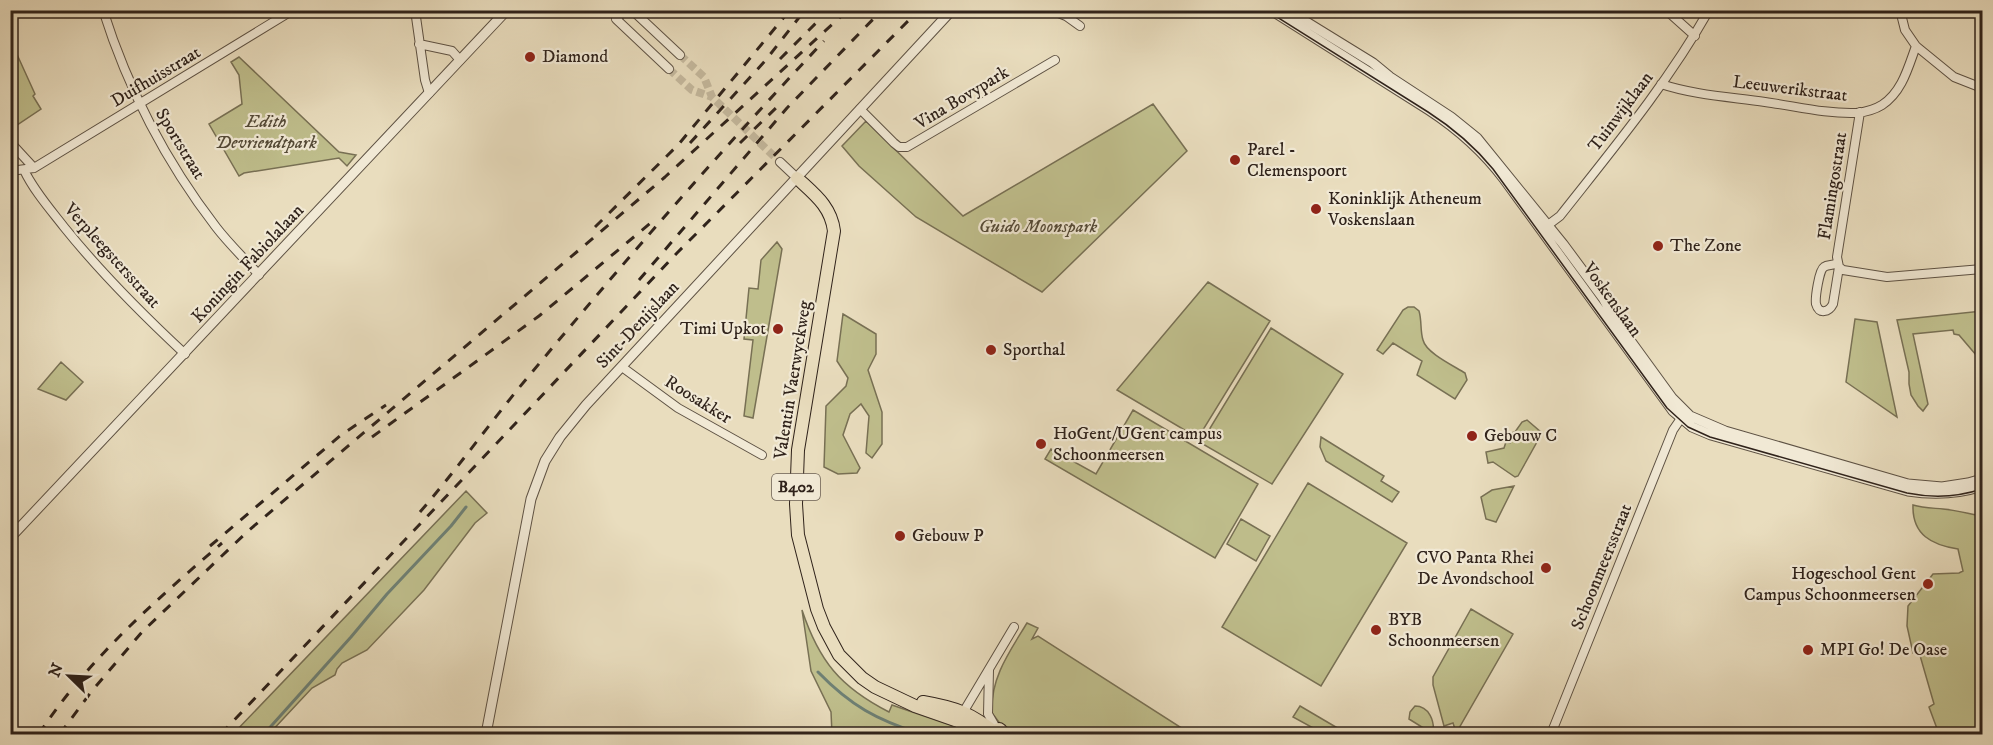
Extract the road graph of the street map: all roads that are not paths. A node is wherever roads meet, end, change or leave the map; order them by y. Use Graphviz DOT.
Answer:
graph roads {
  1 [pos="104,10"];
  2 [pos="293,10"];
  3 [pos="415,10"];
  4 [pos="507,10"];
  5 [pos="625,10"];
  6 [pos="632,10"];
  7 [pos="952,10"];
  8 [pos="1051,10"];
  9 [pos="1271,10"];
  10 [pos="1287,10"];
  11 [pos="1666,10"];
  12 [pos="1709,10"];
  13 [pos="1900,10"];
  14 [pos="1080,26"];
  15 [pos="1695,36"];
  16 [pos="419,44"];
  17 [pos="1916,46"];
  18 [pos="680,55"];
  19 [pos="460,60"];
  20 [pos="1055,60"];
  21 [pos="669,69"];
  22 [pos="1662,84"];
  23 [pos="1983,88"];
  24 [pos="429,93"];
  25 [pos="140,105"];
  26 [pos="860,109"];
  27 [pos="1860,112"];
  28 [pos="10,142"];
  29 [pos="780,162"];
  30 [pos="34,168"];
  31 [pos="24,170"];
  32 [pos="10,171"];
  33 [pos="797,178"];
  34 [pos="1548,225"];
  35 [pos="1838,265"];
  36 [pos="1983,269"];
  37 [pos="259,275"];
  38 [pos="185,354"];
  39 [pos="622,367"];
  40 [pos="1683,415"];
  41 [pos="762,455"];
  42 [pos="1983,479"];
  43 [pos="1983,486"];
  44 [pos="10,538"];
  45 [pos="1014,627"];
  46 [pos="990,669"];
  47 [pos="961,717"];
  48 [pos="999,733"];
  49 [pos="486,735"];
  50 [pos="981,735"];
  51 [pos="1551,735"];
  1 -- 25 [label="street, Sportstraat"];
  2 -- 25 [label="street, Duifhuisstraat"];
  3 -- 16 [label="street"];
  4 -- 19 [label="street, Koningin Fabiolalaan"];
  5 -- 21 [label="street"];
  6 -- 18 [label="street"];
  7 -- 26 [label="street, Sint-Denijslaan"];
  8 -- 14 [label="street"];
  9 -- 40 [label="street, Voskenslaan"];
  10 -- 34 [label="street, Voskenslaan"];
  11 -- 15 [label="street"];
  12 -- 15 [label="street, Tuinwijklaan"];
  13 -- 17 [label="street"];
  15 -- 22 [label="street, Tuinwijklaan"];
  16 -- 19 [label="street"];
  16 -- 24 [label="street"];
  17 -- 23 [label="street"];
  17 -- 27 [label="street, Leeuwerikstraat"];
  19 -- 24 [label="street, Koningin Fabiolalaan"];
  20 -- 26 [label="street, Vina Bovypark"];
  22 -- 27 [label="street, Leeuwerikstraat"];
  22 -- 34 [label="street, Tuinwijklaan"];
  24 -- 37 [label="street, Koningin Fabiolalaan"];
  25 -- 30 [label="street, Duifhuisstraat"];
  25 -- 37 [label="street, Sportstraat"];
  26 -- 33 [label="street, Sint-Denijslaan"];
  27 -- 35 [label="street, Flamingostraat"];
  28 -- 30 [label="street"];
  29 -- 33 [label="street"];
  30 -- 31 [label="street, Duifhuisstraat"];
  31 -- 32 [label="street, Duifhuisstraat"];
  31 -- 38 [label="street, Verpleegstersstraat"];
  33 -- 39 [label="street, Sint-Denijslaan"];
  33 -- 47 [label="main road, Valentin Vaerwyckweg / B402"];
  34 -- 40 [label="street, Voskenslaan"];
  35 -- 35 [label="street, Flamingostraat"];
  35 -- 36 [label="street, Flamingostraat"];
  37 -- 38 [label="street, Koningin Fabiolalaan"];
  38 -- 44 [label="street, Koningin Fabiolalaan"];
  39 -- 41 [label="street, Roosakker"];
  39 -- 49 [label="street, Sint-Denijslaan"];
  40 -- 42 [label="street, Voskenslaan"];
  40 -- 43 [label="street, Voskenslaan"];
  40 -- 51 [label="street, Schoonmeersstraat"];
  45 -- 46 [label="street, Valentin Vaerwyckweg"];
  46 -- 47 [label="street, Valentin Vaerwyckweg"];
  46 -- 48 [label="street, Valentin Vaerwyckweg"];
  47 -- 48 [label="main road, Valentin Vaerwyckweg / B402"];
  47 -- 50 [label="main road, Valentin Vaerwyckweg / B402"];
}
